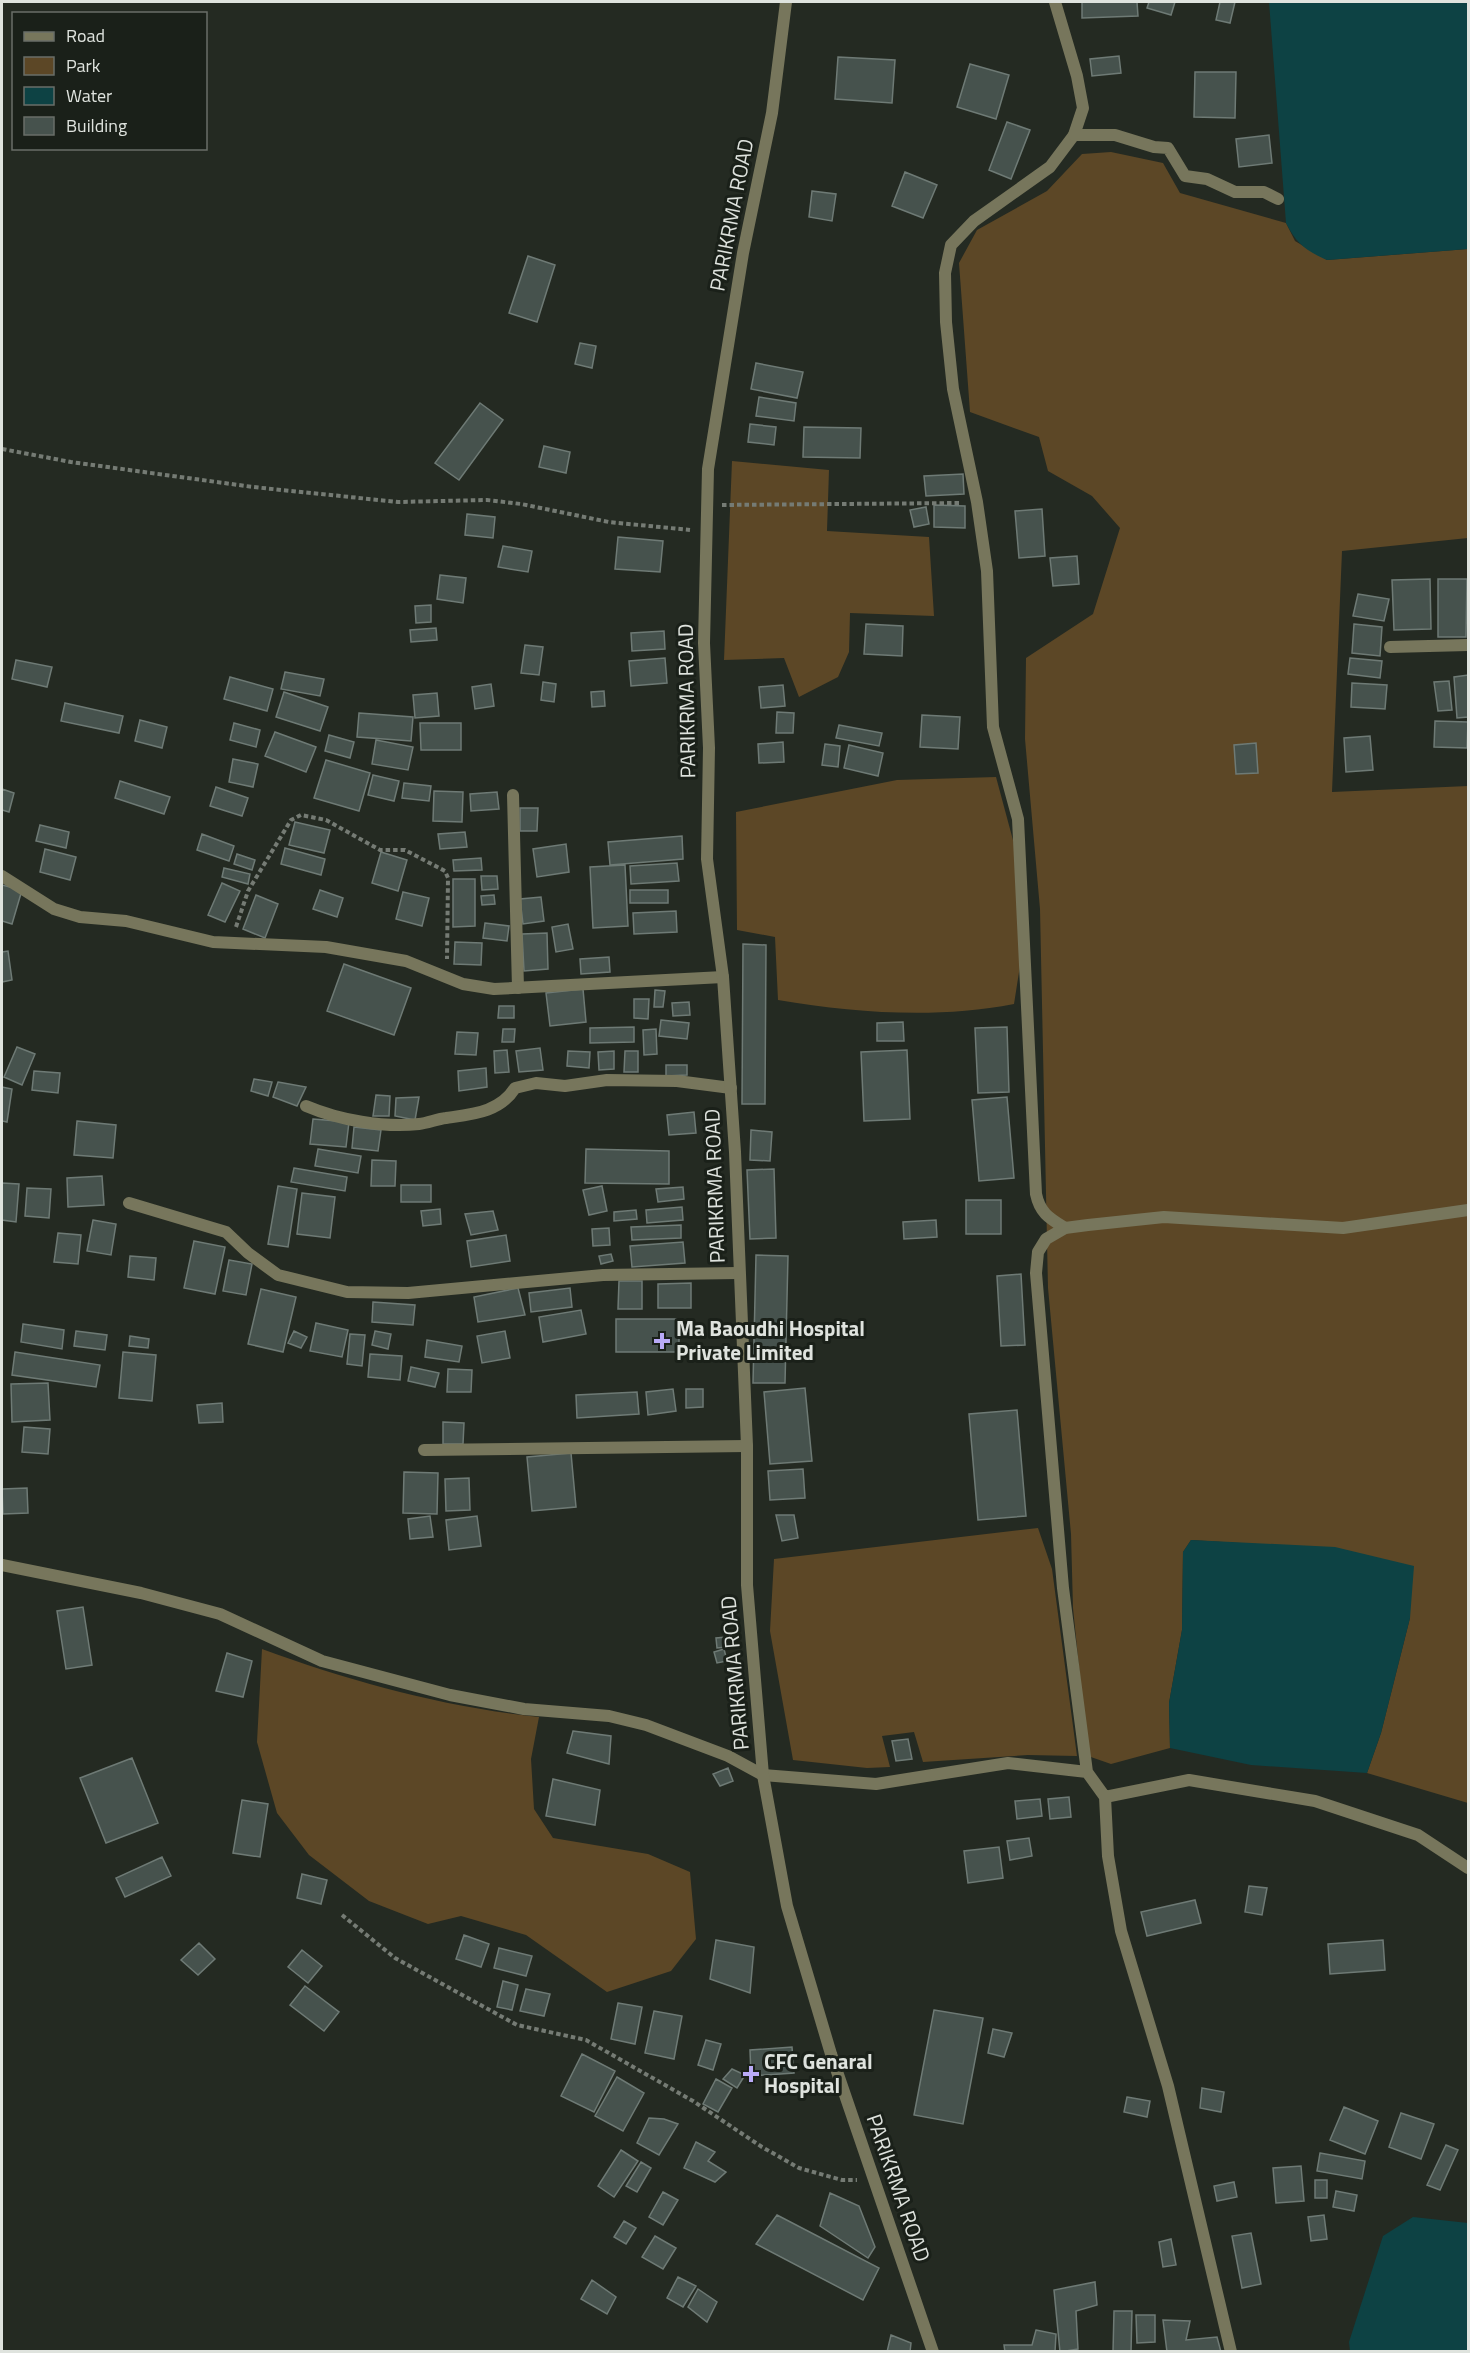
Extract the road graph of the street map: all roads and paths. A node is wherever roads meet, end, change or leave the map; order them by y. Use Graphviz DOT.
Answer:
graph roads {
  1 [pos="786,2"];
  2 [pos="1055,2"];
  3 [pos="1074,135"];
  4 [pos="1278,199"];
  5 [pos="2,449"];
  6 [pos="977,502"];
  7 [pos="708,505"];
  8 [pos="708,532"];
  9 [pos="1468,645"];
  10 [pos="1390,647"];
  11 [pos="513,795"];
  12 [pos="2,876"];
  13 [pos="231,942"];
  14 [pos="447,978"];
  15 [pos="723,978"];
  16 [pos="518,988"];
  17 [pos="730,1088"];
  18 [pos="306,1106"];
  19 [pos="129,1203"];
  20 [pos="1468,1210"];
  21 [pos="1065,1228"];
  22 [pos="738,1274"];
  23 [pos="747,1446"];
  24 [pos="424,1450"];
  25 [pos="2,1565"];
  26 [pos="1087,1772"];
  27 [pos="764,1775"];
  28 [pos="1105,1797"];
  29 [pos="1468,1868"];
  30 [pos="342,1915"];
  31 [pos="875,2175"];
  32 [pos="933,2352"];
  33 [pos="1231,2352"];
  1 -- 7 [label="street, PARIKRMA ROAD"];
  2 -- 3 [label="street"];
  3 -- 4 [label="street"];
  3 -- 6 [label="street"];
  5 -- 8 [label="path"];
  6 -- 7 [label="path"];
  6 -- 21 [label="street"];
  7 -- 8 [label="street, PARIKRMA ROAD"];
  8 -- 15 [label="street, PARIKRMA ROAD"];
  9 -- 10 [label="street"];
  11 -- 16 [label="street"];
  12 -- 13 [label="street"];
  13 -- 14 [label="street"];
  13 -- 14 [label="path"];
  14 -- 16 [label="street"];
  15 -- 16 [label="street"];
  15 -- 17 [label="street, PARIKRMA ROAD"];
  17 -- 18 [label="street"];
  17 -- 22 [label="street, PARIKRMA ROAD"];
  19 -- 22 [label="street"];
  20 -- 21 [label="street"];
  21 -- 26 [label="street"];
  22 -- 23 [label="street, PARIKRMA ROAD"];
  23 -- 24 [label="street"];
  23 -- 27 [label="street, PARIKRMA ROAD"];
  25 -- 27 [label="street"];
  26 -- 27 [label="street"];
  26 -- 28 [label="street"];
  27 -- 31 [label="street, PARIKRMA ROAD"];
  28 -- 29 [label="street"];
  28 -- 33 [label="street"];
  30 -- 31 [label="path"];
  31 -- 32 [label="street, PARIKRMA ROAD"];
}
